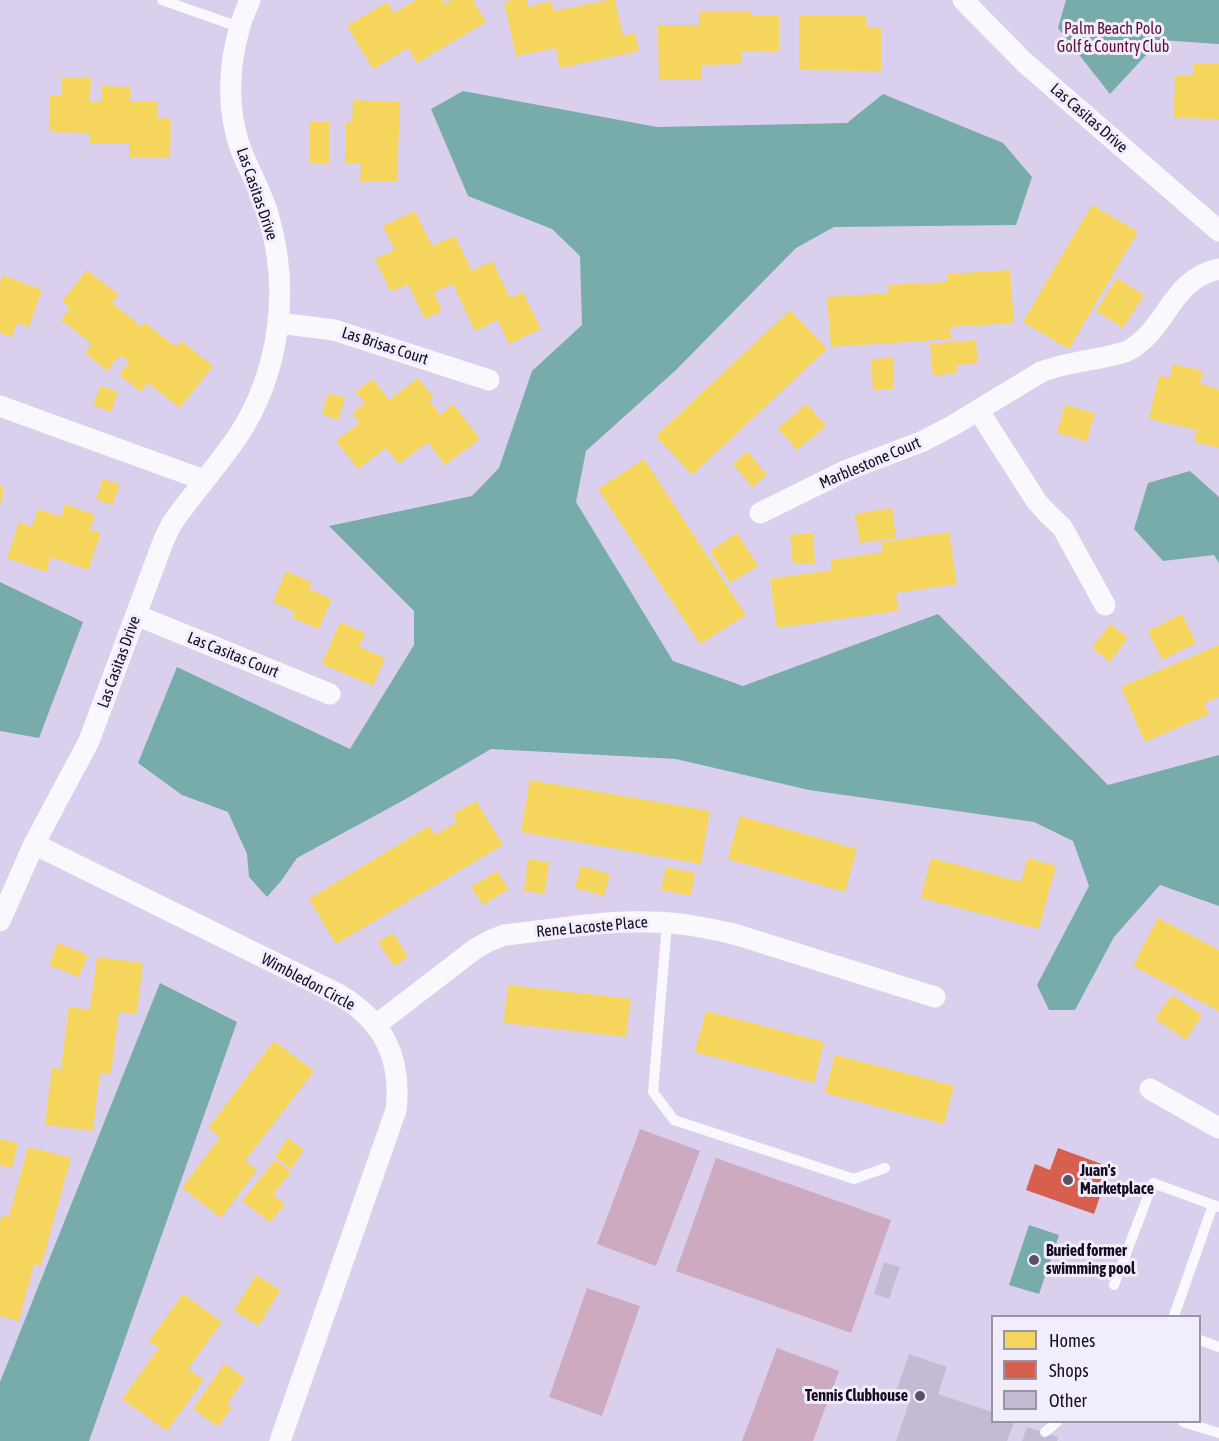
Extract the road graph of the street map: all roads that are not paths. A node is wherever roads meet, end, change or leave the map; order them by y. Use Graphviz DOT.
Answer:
graph roads {
  1 [pos="162,0"];
  2 [pos="250,0"];
  3 [pos="963,0"];
  4 [pos="239,27"];
  5 [pos="1219,231"];
  6 [pos="1219,269"];
  7 [pos="278,323"];
  8 [pos="489,380"];
  9 [pos="0,406"];
  10 [pos="978,410"];
  11 [pos="204,480"];
  12 [pos="760,513"];
  13 [pos="1105,604"];
  14 [pos="136,615"];
  15 [pos="330,694"];
  16 [pos="34,844"];
  17 [pos="0,921"];
  18 [pos="667,923"];
  19 [pos="935,997"];
  20 [pos="376,1025"];
  21 [pos="1150,1089"];
  22 [pos="1219,1128"];
  23 [pos="885,1168"];
  24 [pos="1216,1206"];
  25 [pos="1114,1285"];
  26 [pos="1175,1315"];
  27 [pos="1201,1340"];
  28 [pos="1219,1347"];
  29 [pos="1056,1423"];
  30 [pos="1186,1423"];
  31 [pos="1045,1432"];
  32 [pos="1219,1433"];
  33 [pos="280,1441"];
  1 -- 4 [label="lane"];
  2 -- 4 [label="street, Las Casitas Drive"];
  3 -- 5 [label="street, Las Casitas Drive"];
  4 -- 7 [label="street, Las Casitas Drive"];
  6 -- 10 [label="street, Marblestone Court"];
  7 -- 8 [label="street, Las Brisas Court"];
  7 -- 11 [label="street, Las Casitas Drive"];
  9 -- 11 [label="street"];
  10 -- 12 [label="street, Marblestone Court"];
  10 -- 13 [label="street"];
  11 -- 14 [label="street, Las Casitas Drive"];
  14 -- 15 [label="street, Las Casitas Court"];
  14 -- 16 [label="street, Las Casitas Drive"];
  16 -- 17 [label="street, Las Casitas Drive"];
  16 -- 20 [label="street, Wimbledon Circle"];
  18 -- 19 [label="street, Rene Lacoste Place"];
  18 -- 20 [label="street, Rene Lacoste Place"];
  18 -- 23 [label="lane"];
  20 -- 33 [label="street, Wimbledon Circle"];
  21 -- 22 [label="street"];
  24 -- 25 [label="lane"];
  24 -- 26 [label="lane"];
  27 -- 28 [label="lane"];
  29 -- 31 [label="lane"];
  30 -- 32 [label="lane"];
}
